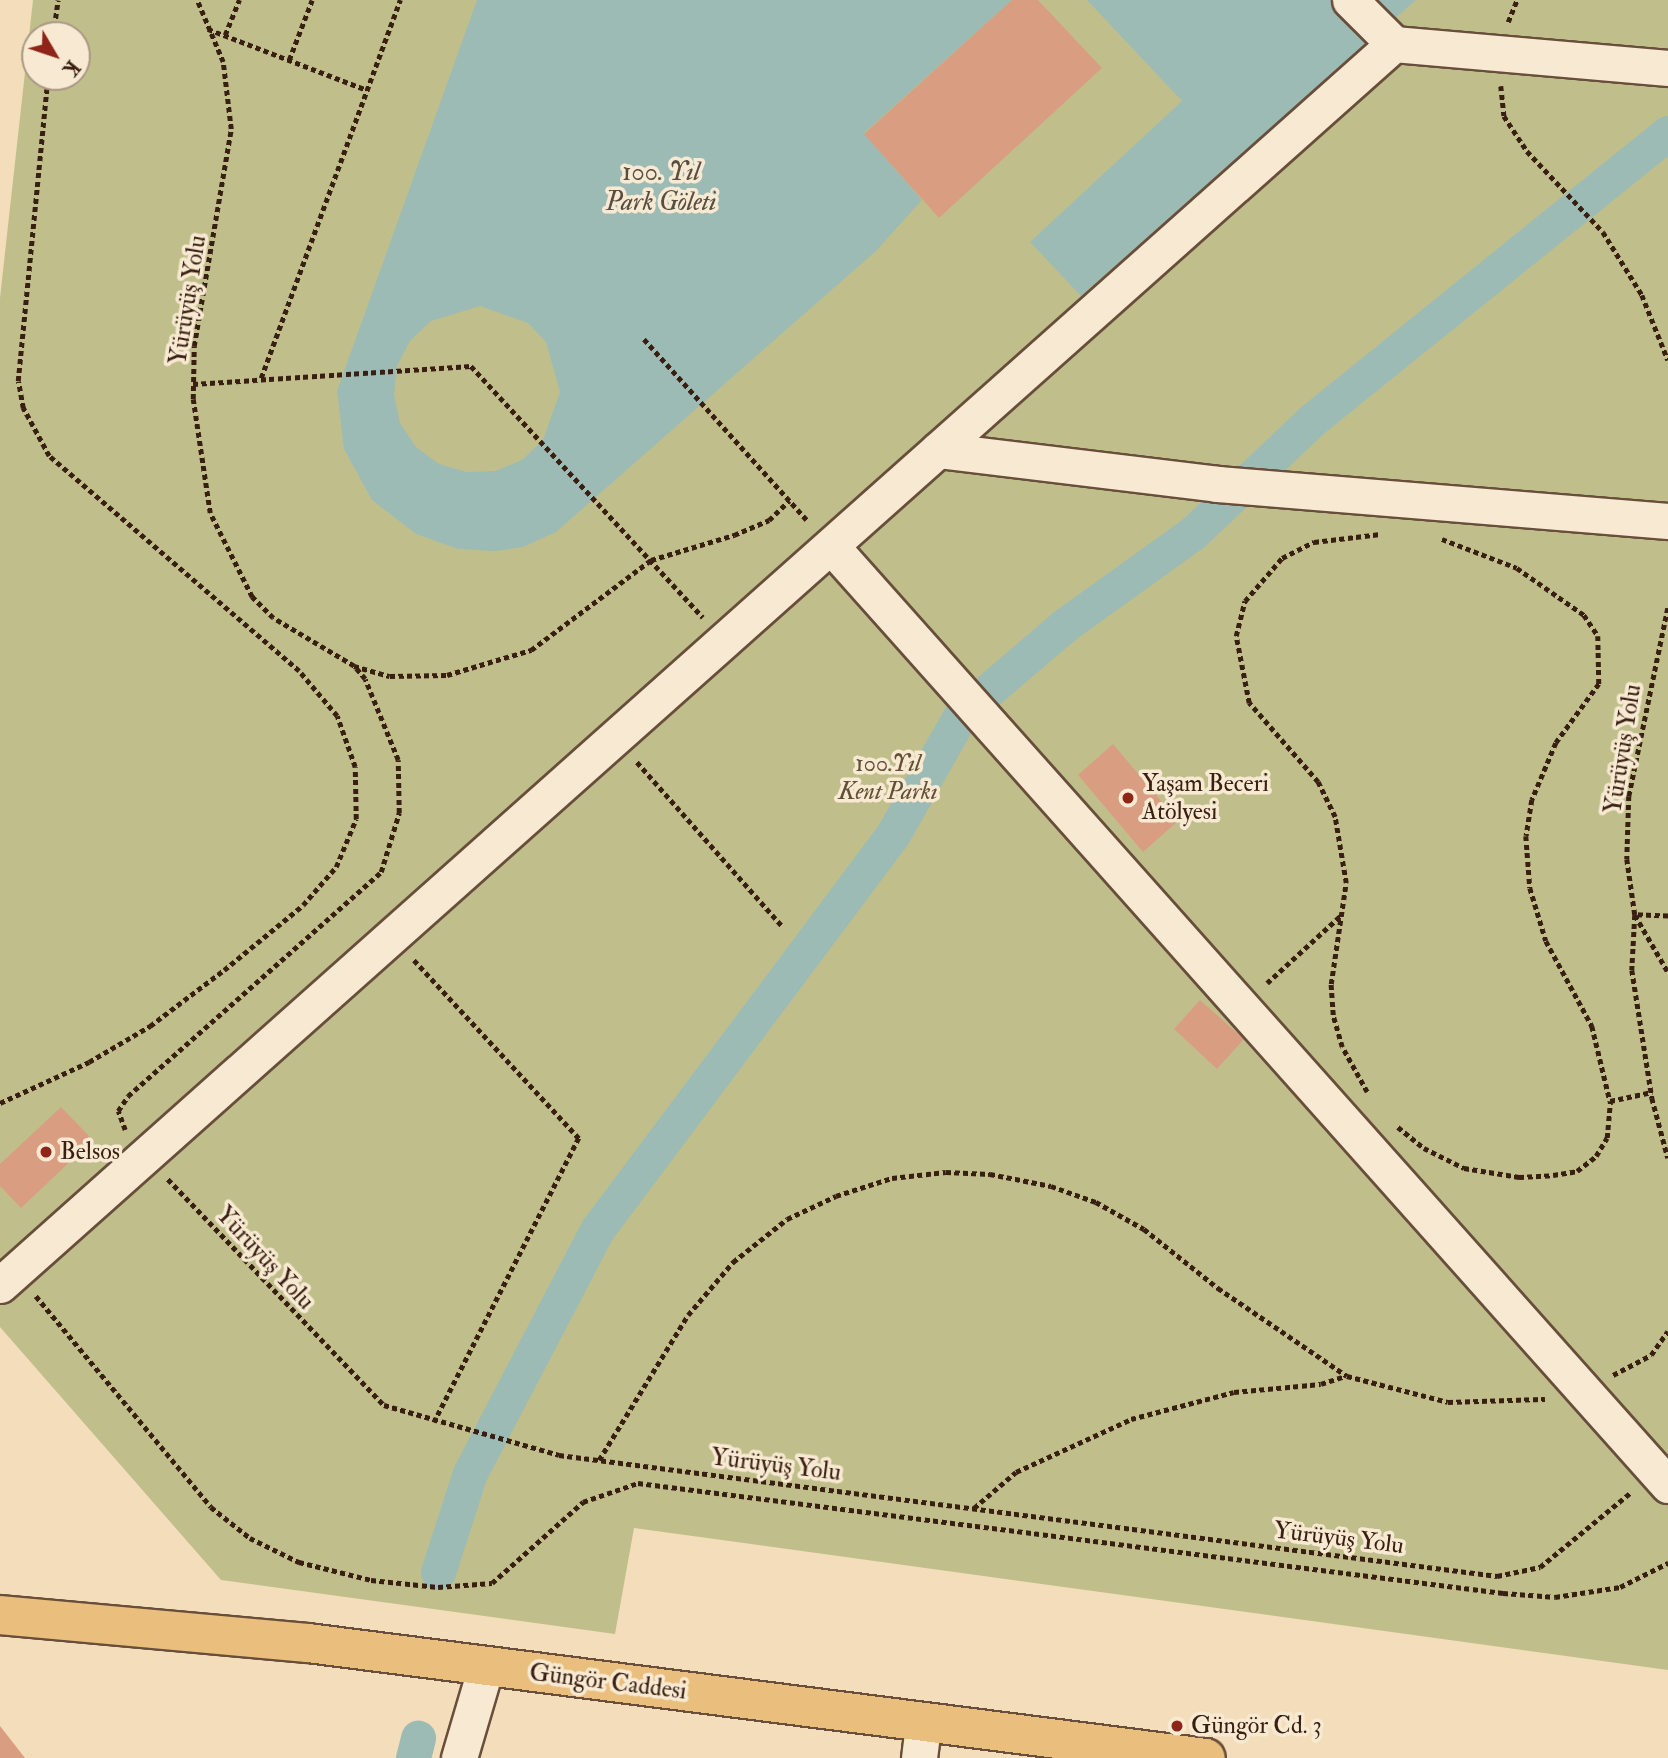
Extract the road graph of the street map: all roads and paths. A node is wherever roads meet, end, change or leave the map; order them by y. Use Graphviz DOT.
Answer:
graph roads {
  1 [pos="58,0"];
  2 [pos="197,0"];
  3 [pos="239,0"];
  4 [pos="312,0"];
  5 [pos="400,0"];
  6 [pos="1350,0"];
  7 [pos="1517,0"];
  8 [pos="55,21"];
  9 [pos="207,28"];
  10 [pos="225,35"];
  11 [pos="1394,44"];
  12 [pos="1502,55"];
  13 [pos="289,60"];
  14 [pos="1668,68"];
  15 [pos="367,90"];
  16 [pos="47,91"];
  17 [pos="644,339"];
  18 [pos="1668,360"];
  19 [pos="261,378"];
  20 [pos="193,384"];
  21 [pos="938,450"];
  22 [pos="789,500"];
  23 [pos="1668,521"];
  24 [pos="1385,534"];
  25 [pos="1433,537"];
  26 [pos="831,546"];
  27 [pos="651,560"];
  28 [pos="1668,608"];
  29 [pos="725,641"];
  30 [pos="354,666"];
  31 [pos="615,737"];
  32 [pos="1342,915"];
  33 [pos="1635,915"];
  34 [pos="1668,916"];
  35 [pos="782,926"];
  36 [pos="392,936"];
  37 [pos="1668,972"];
  38 [pos="1240,1007"];
  39 [pos="1651,1092"];
  40 [pos="1369,1095"];
  41 [pos="1610,1101"];
  42 [pos="0,1103"];
  43 [pos="1394,1124"];
  44 [pos="146,1155"];
  45 [pos="1668,1158"];
  46 [pos="8,1278"];
  47 [pos="1668,1331"];
  48 [pos="1346,1376"];
  49 [pos="1582,1389"];
  50 [pos="434,1422"];
  51 [pos="599,1460"];
  52 [pos="1661,1478"];
  53 [pos="974,1508"];
  54 [pos="1668,1563"];
  55 [pos="3,1616"];
  56 [pos="486,1666"];
  57 [pos="921,1741"];
  58 [pos="459,1758"];
  59 [pos="1206,1758"];
  1 -- 8 [label="path"];
  2 -- 9 [label="path, Yürüyüş Yolu"];
  3 -- 10 [label="path"];
  4 -- 13 [label="path"];
  5 -- 15 [label="path"];
  6 -- 11 [label="street"];
  7 -- 12 [label="path"];
  9 -- 10 [label="path"];
  9 -- 20 [label="path, Yürüyüş Yolu"];
  10 -- 13 [label="path"];
  11 -- 12 [label="street"];
  11 -- 21 [label="street"];
  12 -- 14 [label="street"];
  12 -- 18 [label="path"];
  13 -- 15 [label="path"];
  15 -- 19 [label="path"];
  16 -- 42 [label="path"];
  17 -- 22 [label="path"];
  19 -- 20 [label="path"];
  19 -- 27 [label="path"];
  20 -- 30 [label="path, Yürüyüş Yolu"];
  21 -- 23 [label="street"];
  21 -- 26 [label="street"];
  22 -- 26 [label="path"];
  22 -- 27 [label="path"];
  24 -- 32 [label="path"];
  25 -- 41 [label="path"];
  26 -- 29 [label="street"];
  26 -- 38 [label="street"];
  27 -- 29 [label="path"];
  27 -- 30 [label="path"];
  28 -- 33 [label="path, Yürüyüş Yolu"];
  29 -- 31 [label="street"];
  30 -- 44 [label="path, Yürüyüş Yolu"];
  31 -- 35 [label="path"];
  31 -- 36 [label="street"];
  32 -- 38 [label="path"];
  32 -- 40 [label="path"];
  33 -- 34 [label="path"];
  33 -- 37 [label="path, Yürüyüş Yolu"];
  33 -- 39 [label="path"];
  36 -- 44 [label="street"];
  36 -- 50 [label="path"];
  38 -- 49 [label="street"];
  39 -- 41 [label="path"];
  39 -- 45 [label="path"];
  41 -- 43 [label="path"];
  44 -- 46 [label="street"];
  44 -- 50 [label="path, Yürüyüş Yolu"];
  46 -- 54 [label="path"];
  47 -- 49 [label="path"];
  48 -- 49 [label="path"];
  48 -- 51 [label="path"];
  48 -- 53 [label="path"];
  49 -- 52 [label="street"];
  50 -- 51 [label="path, Yürüyüş Yolu"];
  51 -- 53 [label="path, Yürüyüş Yolu"];
  52 -- 53 [label="path, Yürüyüş Yolu"];
  55 -- 56 [label="main road, Güngör Caddesi"];
  56 -- 57 [label="main road, Güngör Caddesi"];
  56 -- 58 [label="street"];
  57 -- 59 [label="main road, Güngör Caddesi"];
}
